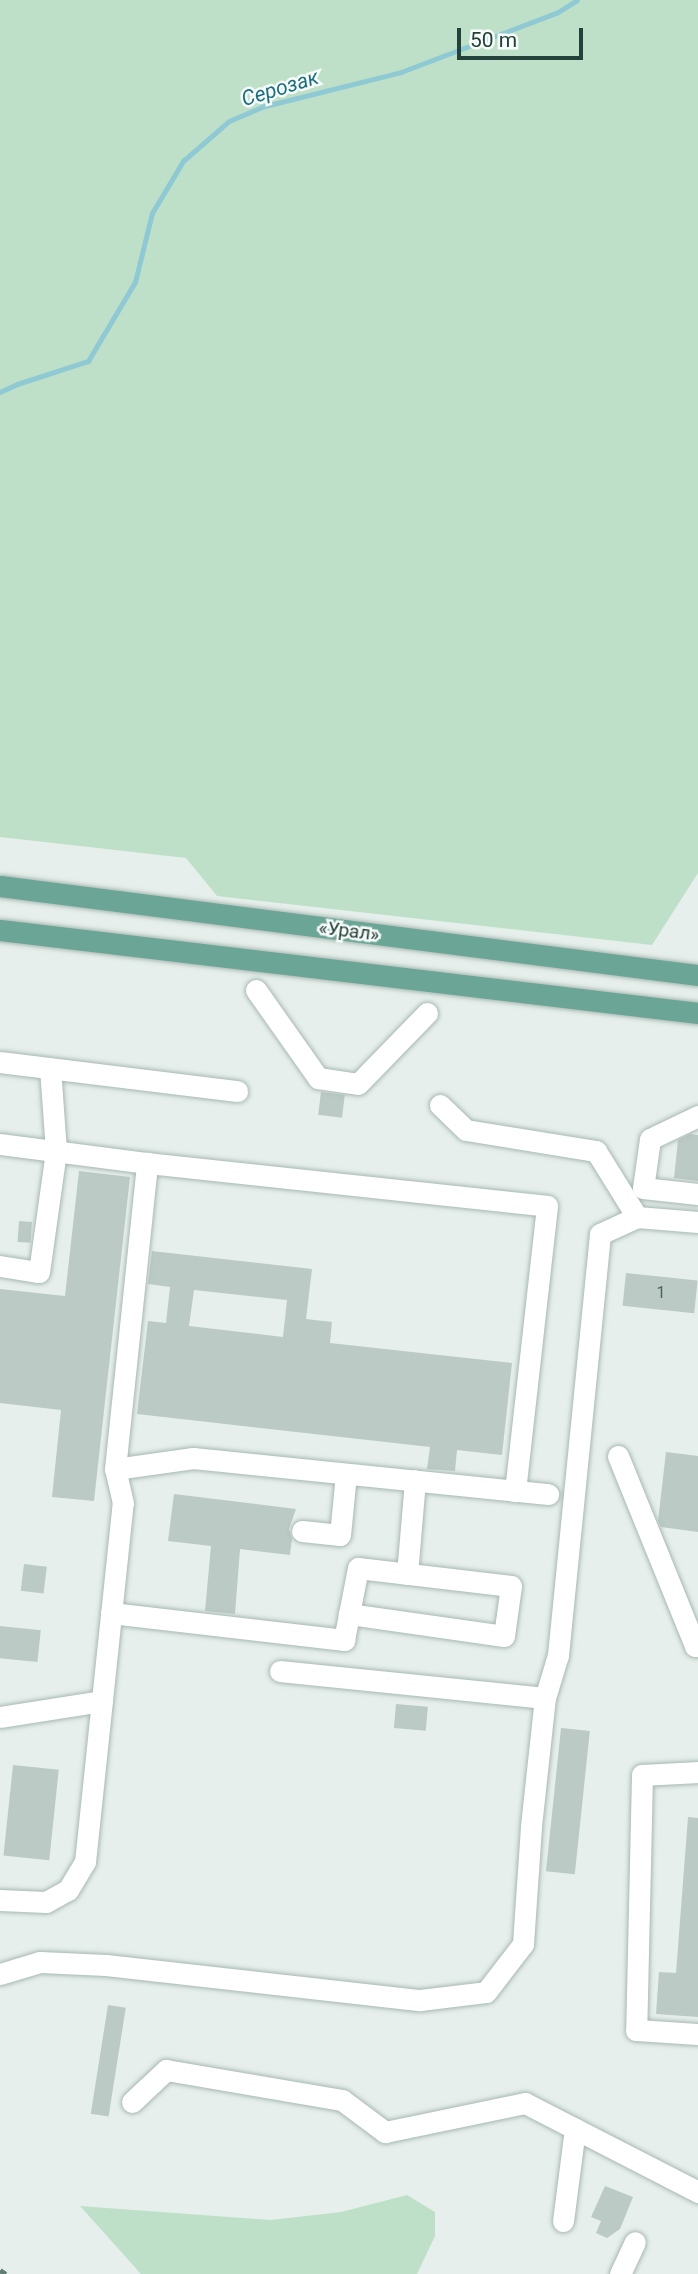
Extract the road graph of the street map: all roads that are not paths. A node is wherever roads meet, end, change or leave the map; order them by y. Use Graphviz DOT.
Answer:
graph roads {
  1 [pos="0,886"];
  2 [pos="0,930"];
  3 [pos="698,975"];
  4 [pos="256,990"];
  5 [pos="427,1013"];
  6 [pos="698,1013"];
  7 [pos="0,1062"];
  8 [pos="50,1068"];
  9 [pos="237,1091"];
  10 [pos="440,1105"];
  11 [pos="698,1116"];
  12 [pos="0,1144"];
  13 [pos="56,1151"];
  14 [pos="147,1163"];
  15 [pos="698,1194"];
  16 [pos="637,1217"];
  17 [pos="698,1222"];
  18 [pos="0,1266"];
  19 [pos="618,1456"];
  20 [pos="115,1469"];
  21 [pos="346,1474"];
  22 [pos="415,1480"];
  23 [pos="515,1491"];
  24 [pos="548,1494"];
  25 [pos="302,1531"];
  26 [pos="407,1574"];
  27 [pos="111,1613"];
  28 [pos="349,1614"];
  29 [pos="698,1646"];
  30 [pos="280,1671"];
  31 [pos="545,1698"];
  32 [pos="102,1701"];
  33 [pos="0,1717"];
  34 [pos="698,1772"];
  35 [pos="0,1900"];
  36 [pos="0,1975"];
  37 [pos="698,2034"];
  38 [pos="132,2102"];
  39 [pos="575,2129"];
  40 [pos="698,2192"];
  41 [pos="563,2221"];
  42 [pos="635,2242"];
  43 [pos="620,2274"];
  1 -- 3 [label="main road, «Урал»"];
  2 -- 6 [label="main road"];
  4 -- 5 [label="lane"];
  7 -- 8 [label="lane"];
  8 -- 9 [label="lane"];
  8 -- 13 [label="lane"];
  10 -- 16 [label="lane"];
  11 -- 15 [label="lane"];
  12 -- 13 [label="lane"];
  13 -- 14 [label="lane"];
  13 -- 18 [label="lane"];
  14 -- 20 [label="lane"];
  14 -- 23 [label="lane"];
  16 -- 17 [label="lane"];
  16 -- 31 [label="lane"];
  19 -- 29 [label="lane"];
  20 -- 21 [label="lane"];
  20 -- 27 [label="lane"];
  21 -- 22 [label="lane"];
  21 -- 25 [label="lane"];
  22 -- 23 [label="lane"];
  22 -- 26 [label="lane"];
  23 -- 24 [label="lane"];
  26 -- 28 [label="lane"];
  26 -- 28 [label="lane"];
  27 -- 28 [label="lane"];
  27 -- 32 [label="lane"];
  30 -- 31 [label="lane"];
  31 -- 36 [label="lane"];
  32 -- 33 [label="lane"];
  32 -- 35 [label="lane"];
  34 -- 37 [label="lane"];
  38 -- 39 [label="lane"];
  39 -- 40 [label="lane"];
  39 -- 41 [label="lane"];
  42 -- 43 [label="lane"];
}
